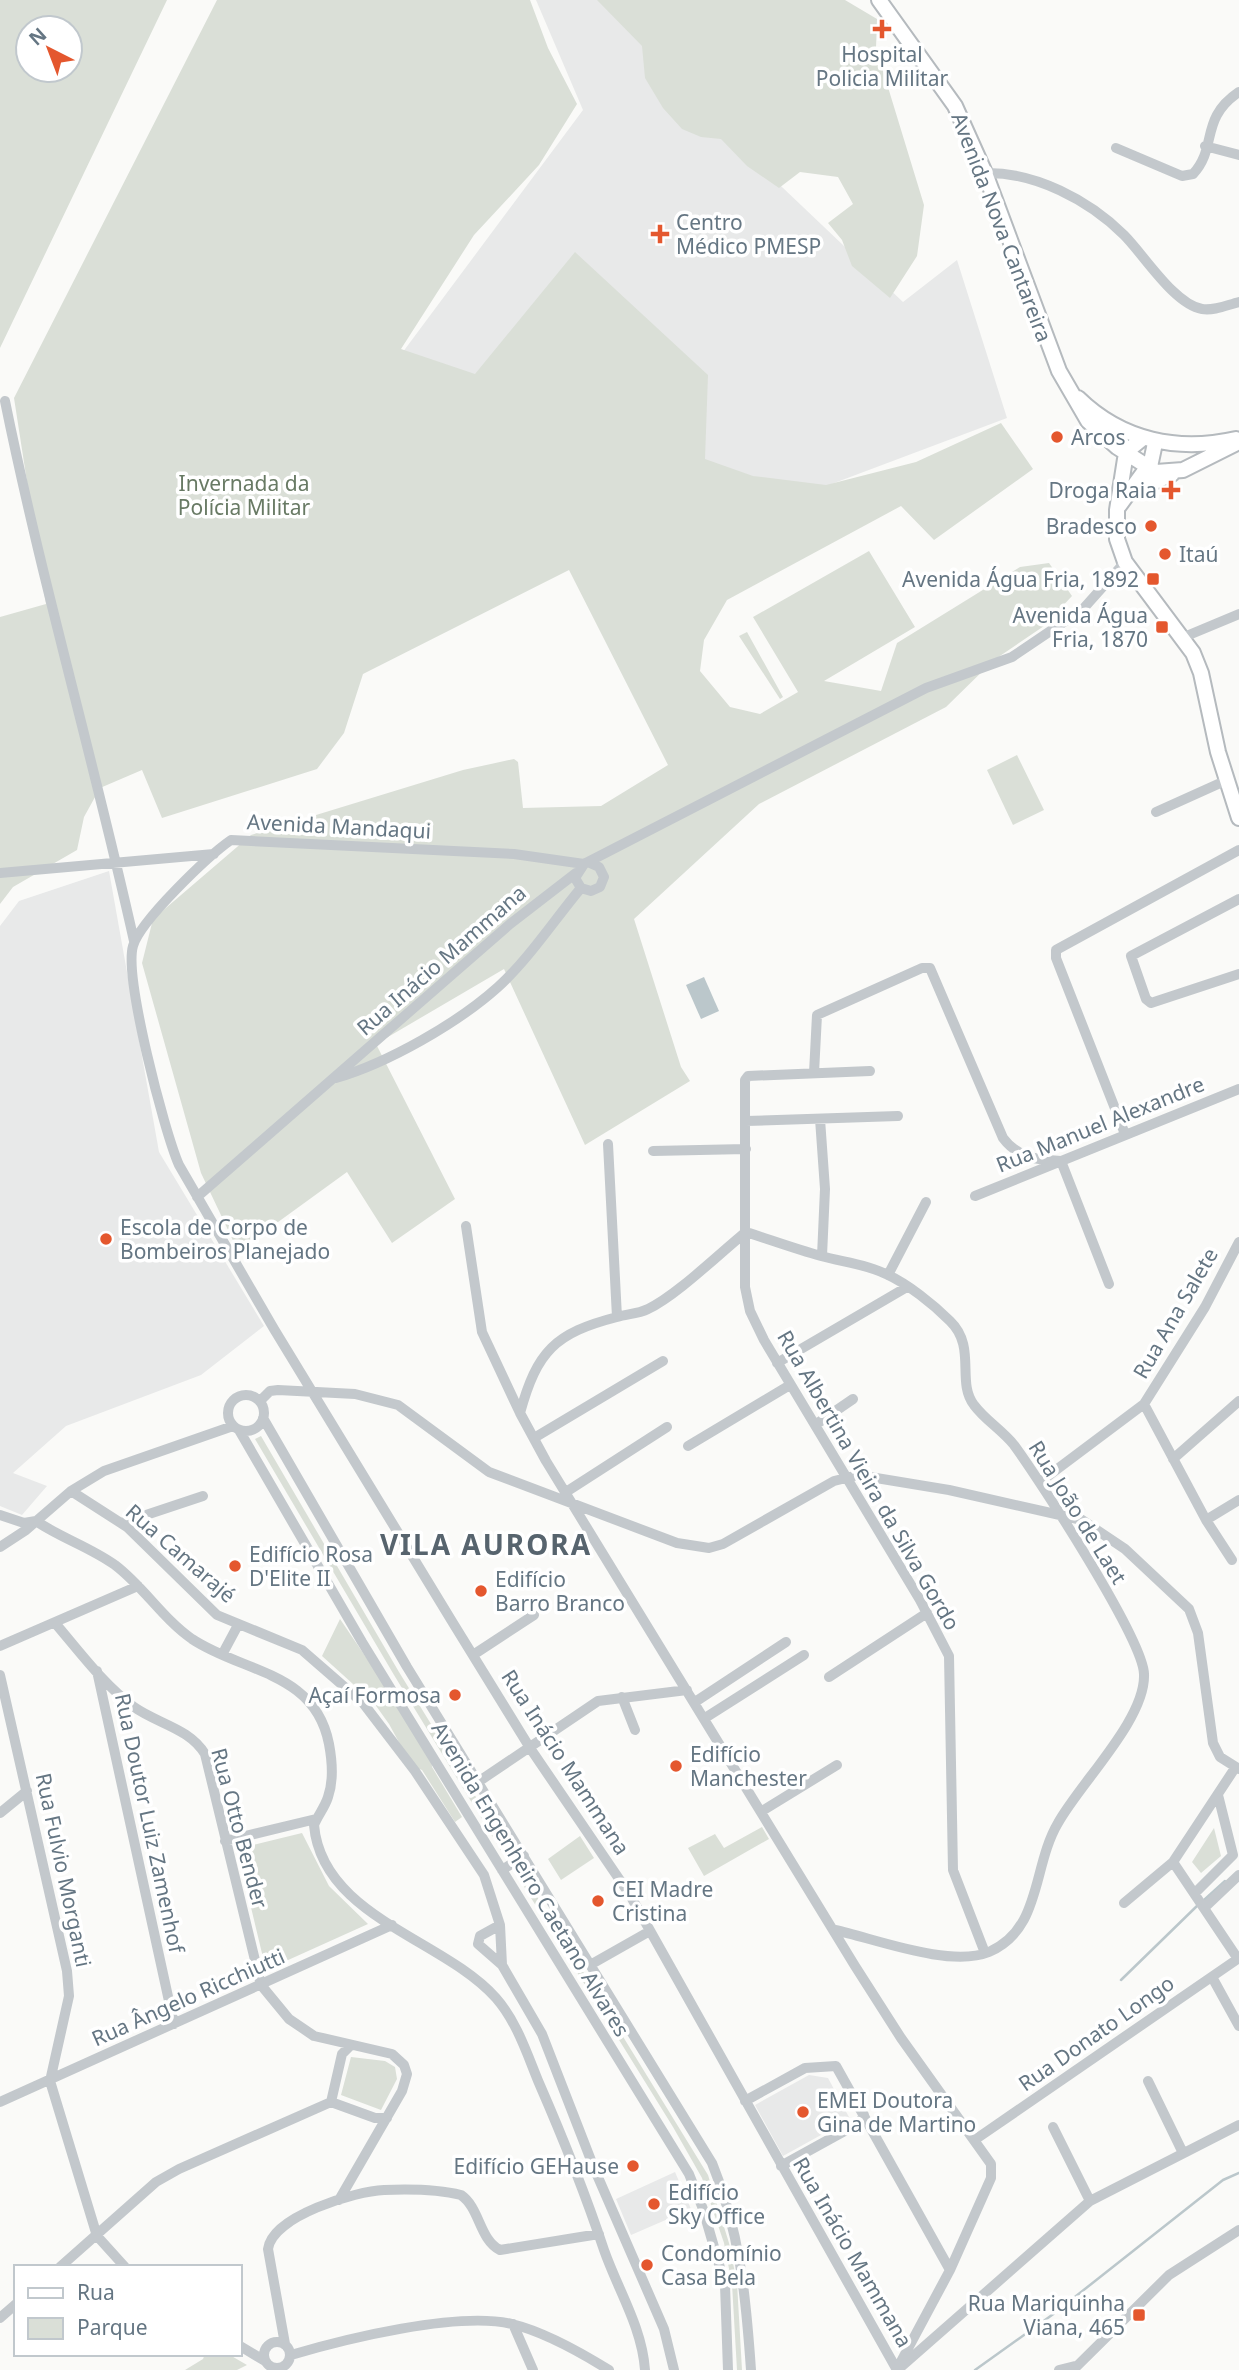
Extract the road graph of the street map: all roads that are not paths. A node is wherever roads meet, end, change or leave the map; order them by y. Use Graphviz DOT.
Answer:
graph roads {
  1 [pos="879,0"];
  2 [pos="1239,92"];
  3 [pos="1206,146"];
  4 [pos="1116,148"];
  5 [pos="1239,155"];
  6 [pos="985,173"];
  7 [pos="1239,302"];
  8 [pos="1070,389"];
  9 [pos="5,401"];
  10 [pos="1149,440"];
  11 [pos="1239,440"];
  12 [pos="1127,454"];
  13 [pos="1148,468"];
  14 [pos="1174,472"];
  15 [pos="1128,493"];
  16 [pos="1116,510"];
  17 [pos="1125,562"];
  18 [pos="1239,614"];
  19 [pos="1184,637"];
  20 [pos="1227,780"];
  21 [pos="1156,812"];
  22 [pos="1239,818"];
  23 [pos="1239,850"];
  24 [pos="214,855"];
  25 [pos="116,861"];
  26 [pos="583,867"];
  27 [pos="0,873"];
  28 [pos="580,888"];
  29 [pos="1239,899"];
  30 [pos="134,942"];
  31 [pos="1239,974"];
  32 [pos="870,1071"];
  33 [pos="814,1073"];
  34 [pos="333,1078"];
  35 [pos="1239,1089"];
  36 [pos="898,1116"];
  37 [pos="820,1119"];
  38 [pos="746,1121"];
  39 [pos="1125,1134"];
  40 [pos="608,1144"];
  41 [pos="746,1149"];
  42 [pos="653,1151"];
  43 [pos="1061,1161"];
  44 [pos="975,1196"];
  45 [pos="197,1197"];
  46 [pos="926,1202"];
  47 [pos="466,1226"];
  48 [pos="746,1231"];
  49 [pos="1239,1242"];
  50 [pos="821,1256"];
  51 [pos="888,1275"];
  52 [pos="1109,1284"];
  53 [pos="907,1287"];
  54 [pos="617,1317"];
  55 [pos="663,1361"];
  56 [pos="777,1363"];
  57 [pos="790,1385"];
  58 [pos="313,1393"];
  59 [pos="260,1401"];
  60 [pos="854,1401"];
  61 [pos="1239,1401"];
  62 [pos="1144,1404"];
  63 [pos="520,1412"];
  64 [pos="263,1418"];
  65 [pos="815,1425"];
  66 [pos="667,1427"];
  67 [pos="236,1428"];
  68 [pos="534,1438"];
  69 [pos="688,1446"];
  70 [pos="1173,1459"];
  71 [pos="846,1476"];
  72 [pos="1040,1482"];
  73 [pos="71,1491"];
  74 [pos="566,1492"];
  75 [pos="203,1496"];
  76 [pos="1239,1500"];
  77 [pos="573,1504"];
  78 [pos="1058,1513"];
  79 [pos="0,1515"];
  80 [pos="1206,1520"];
  81 [pos="36,1521"];
  82 [pos="122,1523"];
  83 [pos="0,1547"];
  84 [pos="1232,1560"];
  85 [pos="138,1586"];
  86 [pos="927,1613"];
  87 [pos="534,1615"];
  88 [pos="55,1623"];
  89 [pos="238,1625"];
  90 [pos="786,1642"];
  91 [pos="0,1646"];
  92 [pos="223,1653"];
  93 [pos="473,1655"];
  94 [pos="804,1655"];
  95 [pos="97,1671"];
  96 [pos="0,1675"];
  97 [pos="829,1677"];
  98 [pos="687,1690"];
  99 [pos="622,1697"];
  100 [pos="695,1702"];
  101 [pos="705,1718"];
  102 [pos="635,1730"];
  103 [pos="530,1748"];
  104 [pos="837,1765"];
  105 [pos="1237,1768"];
  106 [pos="478,1782"];
  107 [pos="27,1791"];
  108 [pos="1218,1795"];
  109 [pos="762,1811"];
  110 [pos="0,1813"];
  111 [pos="316,1819"];
  112 [pos="225,1841"];
  113 [pos="524,1856"];
  114 [pos="1173,1862"];
  115 [pos="502,1870"];
  116 [pos="1239,1875"];
  117 [pos="1200,1901"];
  118 [pos="1124,1903"];
  119 [pos="391,1925"];
  120 [pos="500,1925"];
  121 [pos="835,1930"];
  122 [pos="650,1931"];
  123 [pos="985,1953"];
  124 [pos="1238,1958"];
  125 [pos="502,1965"];
  126 [pos="590,1965"];
  127 [pos="1212,1977"];
  128 [pos="261,1985"];
  129 [pos="174,2024"];
  130 [pos="1239,2026"];
  131 [pos="350,2046"];
  132 [pos="50,2081"];
  133 [pos="1148,2081"];
  134 [pos="745,2101"];
  135 [pos="0,2102"];
  136 [pos="331,2102"];
  137 [pos="864,2115"];
  138 [pos="387,2118"];
  139 [pos="1239,2125"];
  140 [pos="1053,2127"];
  141 [pos="976,2139"];
  142 [pos="1183,2153"];
  143 [pos="781,2166"];
  144 [pos="340,2200"];
  145 [pos="1090,2201"];
  146 [pos="1239,2230"];
  147 [pos="600,2234"];
  148 [pos="97,2236"];
  149 [pos="627,2242"];
  150 [pos="604,2249"];
  151 [pos="62,2265"];
  152 [pos="123,2265"];
  153 [pos="950,2270"];
  154 [pos="14,2306"];
  155 [pos="0,2318"];
  156 [pos="513,2324"];
  157 [pos="243,2347"];
  158 [pos="266,2348"];
  159 [pos="287,2353"];
  160 [pos="265,2361"];
  161 [pos="1074,2368"];
  162 [pos="281,2369"];
  163 [pos="533,2370"];
  164 [pos="608,2370"];
  165 [pos="645,2370"];
  166 [pos="674,2370"];
  167 [pos="728,2370"];
  168 [pos="751,2370"];
  169 [pos="897,2370"];
  170 [pos="1059,2370"];
  1 -- 6 [label="main road, Avenida Nova Cantareira"];
  2 -- 3 [label="street"];
  3 -- 4 [label="street"];
  3 -- 5 [label="street"];
  6 -- 7 [label="street"];
  6 -- 8 [label="main road, Avenida Nova Cantareira"];
  8 -- 10 [label="main road, Avenida Nova Cantareira"];
  8 -- 12 [label="main road, Avenida Nova Cantareira"];
  9 -- 25 [label="street"];
  10 -- 11 [label="main road, Avenida Nova Cantareira"];
  10 -- 12 [label="main road"];
  10 -- 13 [label="main road"];
  11 -- 14 [label="main road, Avenida Nova Cantareira"];
  12 -- 13 [label="main road, Avenida Nova Cantareira"];
  12 -- 16 [label="main road"];
  13 -- 14 [label="main road, Avenida Nova Cantareira"];
  13 -- 15 [label="main road"];
  14 -- 15 [label="main road"];
  15 -- 16 [label="main road"];
  16 -- 17 [label="main road"];
  17 -- 19 [label="main road"];
  17 -- 26 [label="street"];
  18 -- 19 [label="street"];
  19 -- 20 [label="main road"];
  20 -- 21 [label="street"];
  20 -- 22 [label="main road"];
  23 -- 39 [label="street"];
  24 -- 25 [label="street"];
  24 -- 26 [label="street, Avenida Mandaqui"];
  24 -- 30 [label="street, Avenida Mandaqui"];
  25 -- 27 [label="street"];
  25 -- 30 [label="street"];
  26 -- 28 [label="street"];
  26 -- 28 [label="street, Rua Inácio Mammana"];
  26 -- 34 [label="street, Rua Inácio Mammana"];
  28 -- 34 [label="street, Rua Inácio Mammana"];
  29 -- 31 [label="street"];
  30 -- 45 [label="street"];
  32 -- 33 [label="street"];
  33 -- 38 [label="street, Rua Albertina Vieira da Silva Gordo"];
  33 -- 43 [label="street"];
  34 -- 45 [label="street, Rua Inácio Mammana"];
  35 -- 39 [label="street, Rua Manuel Alexandre"];
  36 -- 37 [label="street"];
  37 -- 38 [label="street"];
  37 -- 50 [label="street"];
  38 -- 41 [label="street, Rua Albertina Vieira da Silva Gordo"];
  39 -- 43 [label="street, Rua Manuel Alexandre"];
  40 -- 54 [label="street"];
  41 -- 42 [label="street"];
  41 -- 48 [label="street, Rua Albertina Vieira da Silva Gordo"];
  43 -- 44 [label="street, Rua Manuel Alexandre"];
  43 -- 52 [label="street"];
  45 -- 58 [label="street, Rua Inácio Mammana"];
  46 -- 51 [label="street"];
  47 -- 63 [label="street"];
  48 -- 50 [label="street, Rua João de Laet"];
  48 -- 54 [label="street"];
  48 -- 56 [label="street, Rua Albertina Vieira da Silva Gordo"];
  49 -- 62 [label="street, Rua Ana Salete"];
  50 -- 51 [label="street, Rua João de Laet"];
  51 -- 53 [label="street, Rua João de Laet"];
  53 -- 56 [label="street"];
  53 -- 72 [label="street, Rua João de Laet"];
  54 -- 63 [label="street"];
  55 -- 68 [label="street"];
  56 -- 57 [label="street, Rua Albertina Vieira da Silva Gordo"];
  57 -- 65 [label="street, Rua Albertina Vieira da Silva Gordo"];
  57 -- 69 [label="street"];
  58 -- 59 [label="street"];
  58 -- 77 [label="street"];
  58 -- 93 [label="street, Rua Inácio Mammana"];
  59 -- 64 [label="street"];
  59 -- 67 [label="street"];
  60 -- 65 [label="street"];
  61 -- 70 [label="street"];
  62 -- 70 [label="street"];
  62 -- 72 [label="street"];
  63 -- 68 [label="street"];
  64 -- 67 [label="street"];
  64 -- 106 [label="street, Avenida Engenheiro Caetano Alvares"];
  65 -- 71 [label="street, Rua Albertina Vieira da Silva Gordo"];
  66 -- 74 [label="street"];
  67 -- 73 [label="street"];
  67 -- 115 [label="street, Avenida Engenheiro Caetano Alvares"];
  68 -- 74 [label="street"];
  70 -- 80 [label="street"];
  71 -- 77 [label="street"];
  71 -- 78 [label="street"];
  71 -- 86 [label="street, Rua Albertina Vieira da Silva Gordo"];
  72 -- 78 [label="street, Rua João de Laet"];
  73 -- 81 [label="street"];
  73 -- 82 [label="street, Rua Camarajé"];
  74 -- 77 [label="street"];
  75 -- 82 [label="street"];
  76 -- 80 [label="street"];
  77 -- 98 [label="street"];
  78 -- 105 [label="street"];
  78 -- 123 [label="street, Rua João de Laet"];
  79 -- 81 [label="street"];
  80 -- 84 [label="street"];
  81 -- 83 [label="street"];
  81 -- 85 [label="street"];
  82 -- 89 [label="street, Rua Camarajé"];
  85 -- 88 [label="street"];
  85 -- 92 [label="street"];
  86 -- 97 [label="street"];
  86 -- 123 [label="street, Rua Albertina Vieira da Silva Gordo"];
  87 -- 93 [label="street"];
  88 -- 91 [label="street"];
  88 -- 95 [label="street, Rua Otto Bender"];
  89 -- 92 [label="street"];
  89 -- 120 [label="street, Rua Camarajé"];
  90 -- 100 [label="street"];
  92 -- 111 [label="street"];
  93 -- 103 [label="street, Rua Inácio Mammana"];
  94 -- 101 [label="street"];
  95 -- 112 [label="street, Rua Otto Bender"];
  95 -- 129 [label="street, Rua Doutor Luiz Zamenhof"];
  96 -- 107 [label="street, Rua Fulvio Morganti"];
  98 -- 99 [label="street"];
  98 -- 100 [label="street"];
  99 -- 102 [label="street"];
  99 -- 103 [label="street"];
  100 -- 101 [label="street"];
  101 -- 109 [label="street"];
  103 -- 106 [label="street"];
  103 -- 122 [label="street, Rua Inácio Mammana"];
  104 -- 109 [label="street"];
  105 -- 108 [label="street"];
  106 -- 113 [label="street, Avenida Engenheiro Caetano Alvares"];
  107 -- 110 [label="street"];
  107 -- 132 [label="street, Rua Fulvio Morganti"];
  108 -- 114 [label="street"];
  108 -- 117 [label="street"];
  109 -- 121 [label="street"];
  111 -- 112 [label="street"];
  111 -- 119 [label="street"];
  112 -- 128 [label="street, Rua Otto Bender"];
  113 -- 115 [label="street"];
  113 -- 126 [label="street, Avenida Engenheiro Caetano Alvares"];
  114 -- 117 [label="street"];
  114 -- 118 [label="street"];
  115 -- 167 [label="street, Avenida Engenheiro Caetano Alvares"];
  116 -- 117 [label="street"];
  117 -- 124 [label="street"];
  119 -- 128 [label="street, Rua Ângelo Ricchiutti"];
  119 -- 147 [label="street"];
  120 -- 125 [label="street, Rua Camarajé"];
  120 -- 125 [label="street"];
  121 -- 123 [label="street, Rua João de Laet"];
  121 -- 141 [label="street"];
  122 -- 126 [label="street"];
  122 -- 134 [label="street, Rua Inácio Mammana"];
  124 -- 127 [label="street, Rua Donato Longo"];
  125 -- 149 [label="street"];
  126 -- 168 [label="street, Avenida Engenheiro Caetano Alvares"];
  127 -- 130 [label="street"];
  127 -- 141 [label="street, Rua Donato Longo"];
  128 -- 129 [label="street, Rua Ângelo Ricchiutti"];
  128 -- 131 [label="street"];
  129 -- 132 [label="street, Rua Ângelo Ricchiutti"];
  131 -- 136 [label="street"];
  131 -- 138 [label="street"];
  132 -- 135 [label="street, Rua Ângelo Ricchiutti"];
  132 -- 148 [label="street, Rua Fulvio Morganti"];
  133 -- 142 [label="street"];
  134 -- 137 [label="street"];
  134 -- 143 [label="street, Rua Inácio Mammana"];
  136 -- 138 [label="street"];
  136 -- 148 [label="street"];
  137 -- 143 [label="street"];
  137 -- 153 [label="street"];
  138 -- 144 [label="street"];
  139 -- 142 [label="street"];
  140 -- 145 [label="street"];
  141 -- 153 [label="street"];
  142 -- 145 [label="street"];
  143 -- 169 [label="street, Rua Inácio Mammana"];
  144 -- 147 [label="street"];
  144 -- 159 [label="street"];
  145 -- 169 [label="street"];
  146 -- 161 [label="street"];
  147 -- 150 [label="street"];
  148 -- 151 [label="street"];
  148 -- 152 [label="street, Rua Fulvio Morganti"];
  149 -- 150 [label="street"];
  149 -- 166 [label="street"];
  150 -- 165 [label="street"];
  153 -- 169 [label="street"];
  154 -- 155 [label="street"];
  156 -- 159 [label="street"];
  156 -- 163 [label="street"];
  156 -- 164 [label="street"];
  157 -- 158 [label="street"];
  157 -- 160 [label="street"];
  158 -- 159 [label="street"];
  158 -- 160 [label="street"];
  159 -- 162 [label="street"];
  160 -- 162 [label="street"];
  161 -- 170 [label="street"];
}
